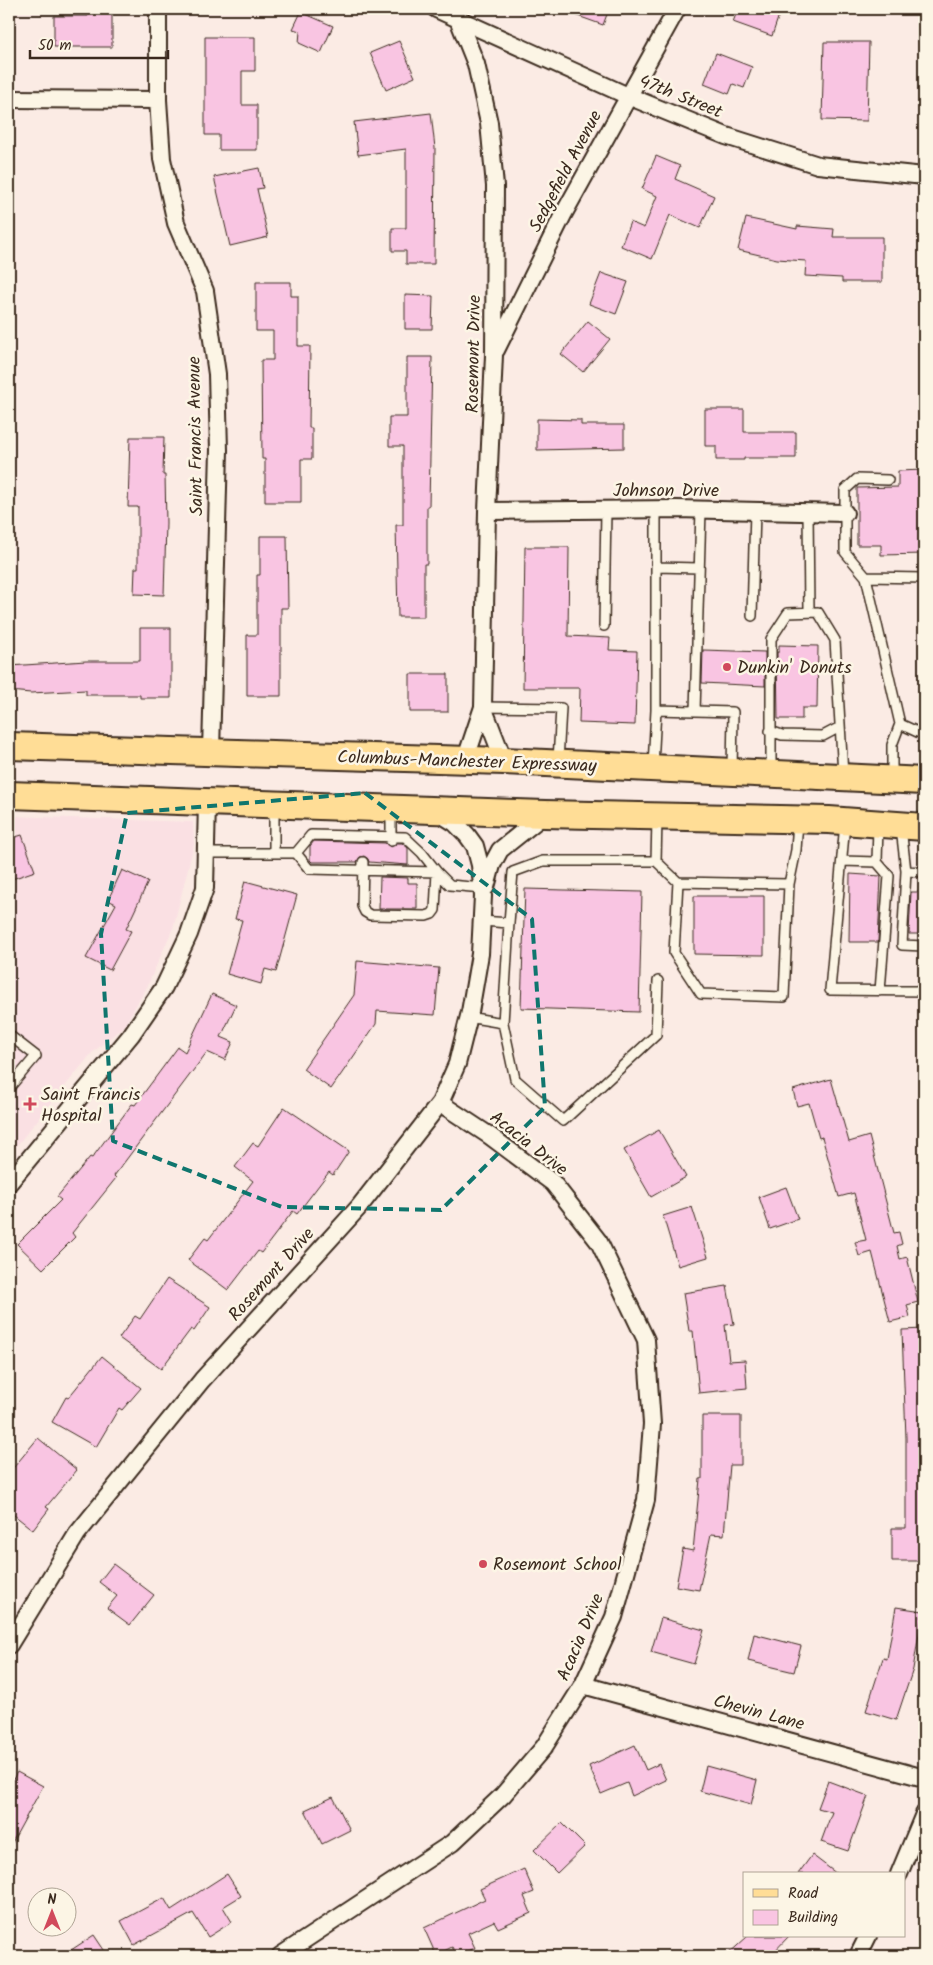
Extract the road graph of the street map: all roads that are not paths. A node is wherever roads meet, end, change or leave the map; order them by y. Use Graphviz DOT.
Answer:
graph roads {
  1 [pos="158,9"];
  2 [pos="436,9"];
  3 [pos="676,9"];
  4 [pos="455,14"];
  5 [pos="628,96"];
  6 [pos="9,99"];
  7 [pos="158,100"];
  8 [pos="924,176"];
  9 [pos="494,355"];
  10 [pos="888,480"];
  11 [pos="656,509"];
  12 [pos="606,510"];
  13 [pos="701,510"];
  14 [pos="487,511"];
  15 [pos="755,511"];
  16 [pos="808,512"];
  17 [pos="845,513"];
  18 [pos="656,567"];
  19 [pos="699,568"];
  20 [pos="866,577"];
  21 [pos="924,578"];
  22 [pos="809,612"];
  23 [pos="752,616"];
  24 [pos="604,626"];
  25 [pos="483,707"];
  26 [pos="656,710"];
  27 [pos="695,711"];
  28 [pos="900,724"];
  29 [pos="840,727"];
  30 [pos="770,731"];
  31 [pos="924,735"];
  32 [pos="9,746"];
  33 [pos="211,751"];
  34 [pos="464,760"];
  35 [pos="504,762"];
  36 [pos="558,764"];
  37 [pos="653,768"];
  38 [pos="732,771"];
  39 [pos="771,773"];
  40 [pos="843,777"];
  41 [pos="892,779"];
  42 [pos="924,780"];
  43 [pos="9,795"];
  44 [pos="207,802"];
  45 [pos="274,804"];
  46 [pos="391,808"];
  47 [pos="433,810"];
  48 [pos="545,814"];
  49 [pos="657,816"];
  50 [pos="798,819"];
  51 [pos="846,821"];
  52 [pos="901,825"];
  53 [pos="391,839"];
  54 [pos="207,853"];
  55 [pos="274,854"];
  56 [pos="296,854"];
  57 [pos="656,861"];
  58 [pos="842,861"];
  59 [pos="877,862"];
  60 [pos="362,866"];
  61 [pos="906,871"];
  62 [pos="437,872"];
  63 [pos="924,872"];
  64 [pos="678,882"];
  65 [pos="789,884"];
  66 [pos="483,892"];
  67 [pos="482,921"];
  68 [pos="510,923"];
  69 [pos="924,946"];
  70 [pos="658,981"];
  71 [pos="880,991"];
  72 [pos="924,991"];
  73 [pos="468,1017"];
  74 [pos="503,1023"];
  75 [pos="9,1035"];
  76 [pos="9,1088"];
  77 [pos="440,1103"];
  78 [pos="9,1184"];
  79 [pos="9,1645"];
  80 [pos="583,1685"];
  81 [pos="924,1778"];
  82 [pos="924,1814"];
  83 [pos="901,1872"];
  84 [pos="867,1938"];
  85 [pos="280,1956"];
  86 [pos="858,1956"];
  1 -- 7 [label="street, Saint Francis Avenue"];
  2 -- 4 [label="street, 47th Street"];
  3 -- 5 [label="street, Sedgefield Avenue"];
  4 -- 5 [label="street, 47th Street"];
  4 -- 9 [label="street, Rosemont Drive"];
  5 -- 8 [label="street, 47th Street"];
  5 -- 9 [label="street, Sedgefield Avenue"];
  6 -- 7 [label="street"];
  7 -- 33 [label="street, Saint Francis Avenue"];
  9 -- 14 [label="street, Rosemont Drive"];
  10 -- 17 [label="lane"];
  11 -- 12 [label="street, Johnson Drive"];
  11 -- 13 [label="street, Johnson Drive"];
  11 -- 18 [label="lane"];
  12 -- 14 [label="street, Johnson Drive"];
  12 -- 24 [label="lane"];
  13 -- 15 [label="street, Johnson Drive"];
  13 -- 19 [label="lane"];
  14 -- 25 [label="street, Rosemont Drive"];
  15 -- 16 [label="street, Johnson Drive"];
  15 -- 23 [label="lane"];
  16 -- 17 [label="street, Johnson Drive"];
  16 -- 22 [label="lane"];
  17 -- 20 [label="lane"];
  18 -- 19 [label="lane"];
  18 -- 26 [label="lane"];
  19 -- 27 [label="lane"];
  20 -- 21 [label="lane"];
  20 -- 28 [label="lane"];
  22 -- 29 [label="lane"];
  22 -- 30 [label="lane"];
  25 -- 34 [label="street, Rosemont Drive"];
  25 -- 35 [label="street, Rosemont Drive"];
  25 -- 36 [label="lane"];
  26 -- 27 [label="lane"];
  26 -- 37 [label="lane"];
  27 -- 38 [label="lane"];
  28 -- 31 [label="lane"];
  28 -- 41 [label="lane"];
  29 -- 30 [label="lane"];
  29 -- 40 [label="lane"];
  30 -- 39 [label="lane"];
  32 -- 33 [label="main road, Columbus-Manchester Expressway"];
  33 -- 34 [label="main road, Columbus-Manchester Expressway"];
  34 -- 35 [label="main road, Columbus-Manchester Expressway"];
  35 -- 36 [label="main road, Columbus-Manchester Expressway"];
  36 -- 37 [label="main road, Columbus-Manchester Expressway"];
  37 -- 38 [label="main road, Columbus-Manchester Expressway"];
  38 -- 39 [label="main road, Columbus-Manchester Expressway"];
  39 -- 40 [label="main road, Columbus-Manchester Expressway"];
  40 -- 41 [label="main road, Columbus-Manchester Expressway"];
  41 -- 42 [label="main road, Columbus-Manchester Expressway"];
  43 -- 44 [label="main road"];
  44 -- 45 [label="main road"];
  44 -- 54 [label="street"];
  45 -- 46 [label="main road"];
  45 -- 55 [label="lane"];
  46 -- 47 [label="main road"];
  46 -- 53 [label="lane"];
  47 -- 48 [label="main road"];
  47 -- 66 [label="street, Rosemont Drive"];
  48 -- 49 [label="main road"];
  48 -- 66 [label="street, Rosemont Drive"];
  49 -- 50 [label="main road"];
  49 -- 57 [label="lane"];
  50 -- 51 [label="main road"];
  50 -- 65 [label="lane"];
  51 -- 52 [label="main road"];
  51 -- 58 [label="lane"];
  52 -- 59 [label="lane"];
  52 -- 61 [label="lane"];
  53 -- 56 [label="lane"];
  53 -- 62 [label="lane"];
  54 -- 55 [label="lane"];
  54 -- 78 [label="street"];
  55 -- 56 [label="lane"];
  56 -- 60 [label="lane"];
  57 -- 64 [label="lane"];
  57 -- 68 [label="lane"];
  58 -- 59 [label="lane"];
  58 -- 71 [label="lane"];
  59 -- 71 [label="lane"];
  60 -- 62 [label="lane"];
  60 -- 62 [label="lane"];
  61 -- 63 [label="lane"];
  61 -- 69 [label="lane"];
  62 -- 66 [label="lane"];
  64 -- 65 [label="lane"];
  64 -- 65 [label="lane"];
  66 -- 67 [label="street, Rosemont Drive"];
  67 -- 68 [label="lane"];
  67 -- 73 [label="street, Rosemont Drive"];
  68 -- 74 [label="lane"];
  70 -- 74 [label="lane"];
  71 -- 72 [label="lane"];
  73 -- 74 [label="lane"];
  73 -- 77 [label="street, Rosemont Drive"];
  75 -- 76 [label="lane"];
  77 -- 79 [label="street, Rosemont Drive"];
  77 -- 80 [label="street, Acacia Drive"];
  80 -- 81 [label="street, Chevin Lane"];
  80 -- 85 [label="street, Acacia Drive"];
  82 -- 83 [label="street"];
  84 -- 86 [label="street"];
}
